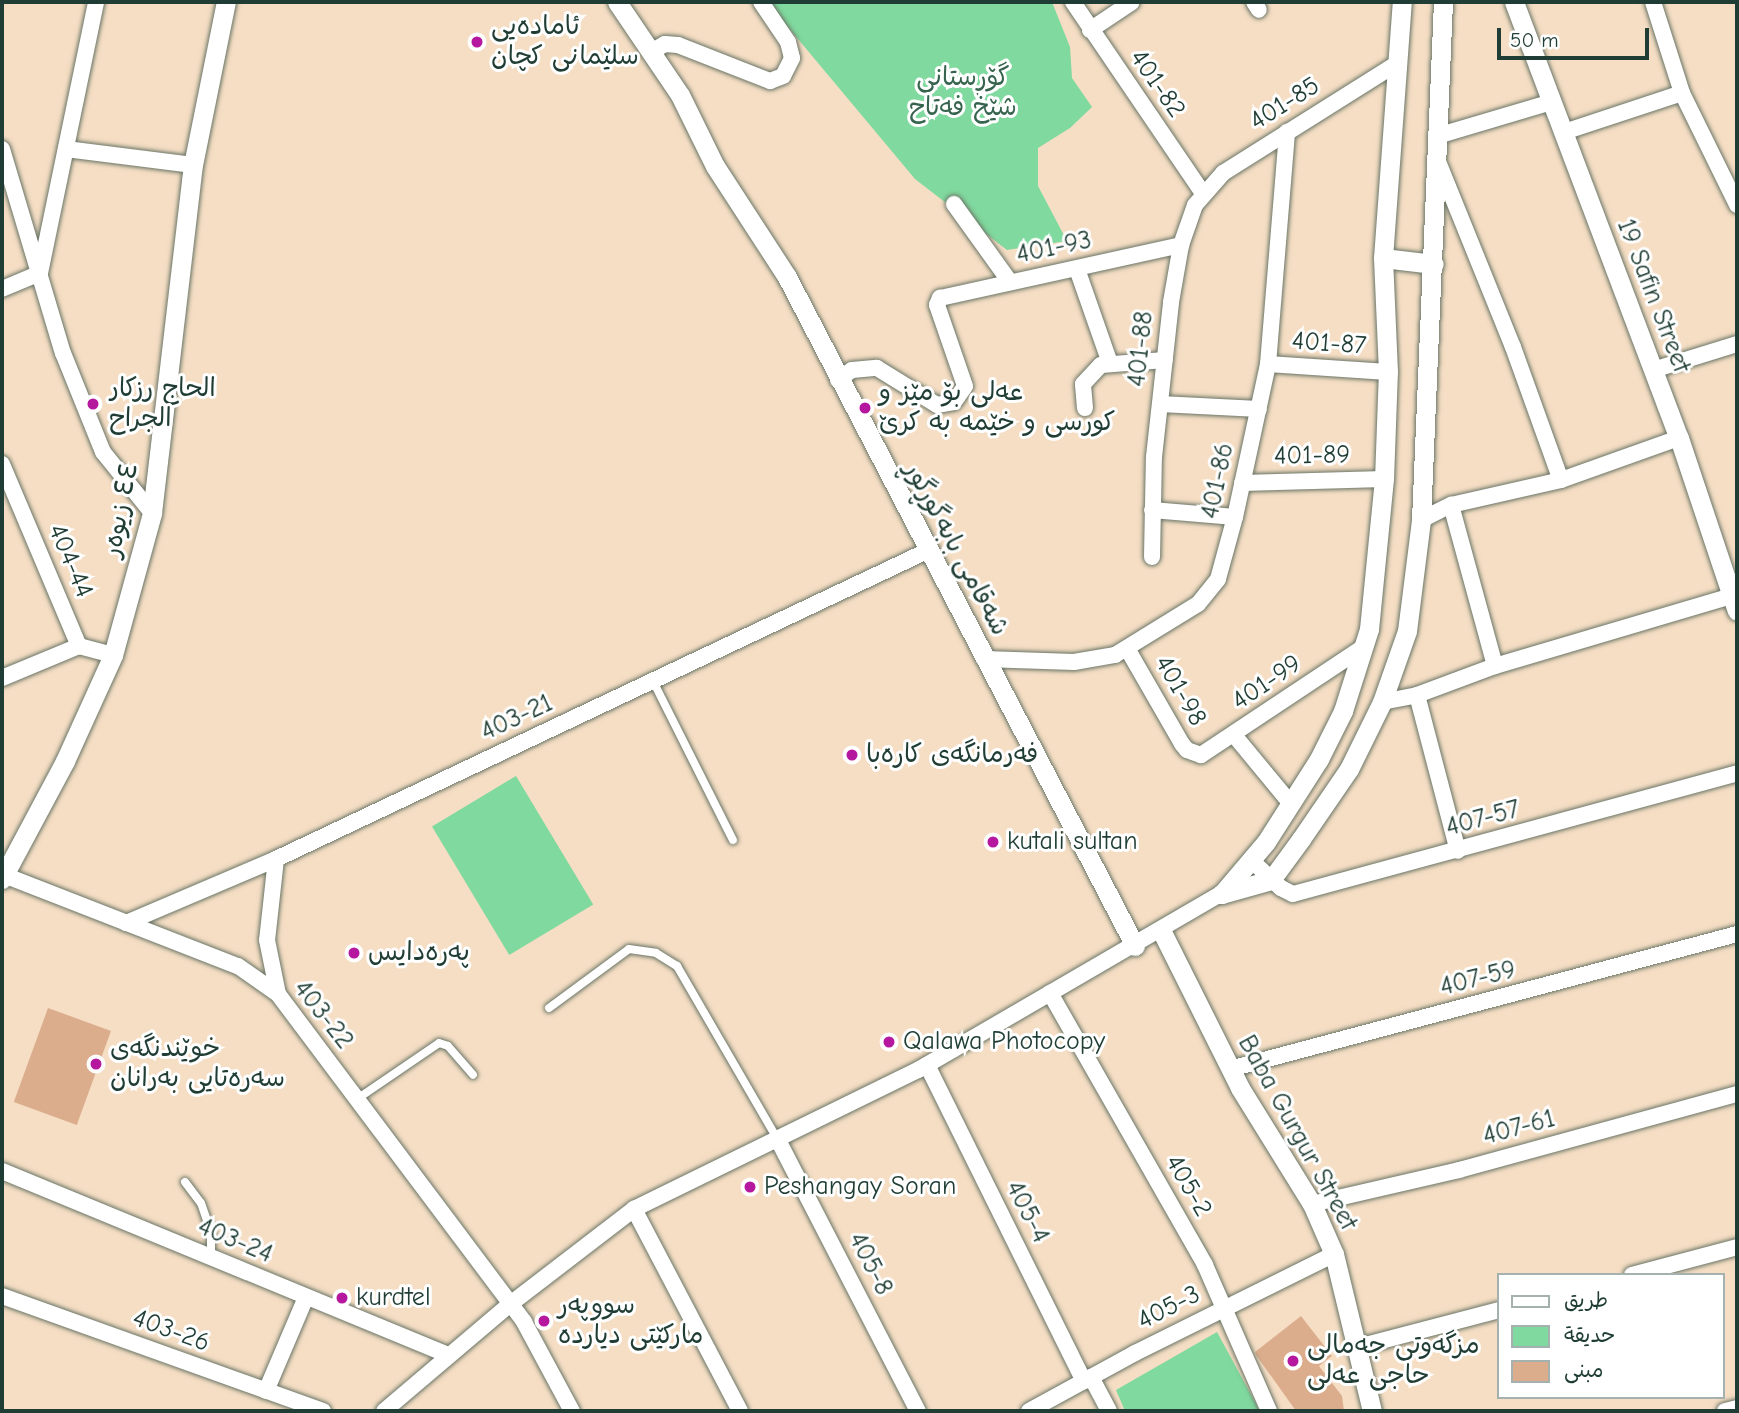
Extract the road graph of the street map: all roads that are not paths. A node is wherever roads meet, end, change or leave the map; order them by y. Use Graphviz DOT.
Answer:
graph roads {
  1 [pos="96,2"];
  2 [pos="226,2"];
  3 [pos="617,2"];
  4 [pos="761,2"];
  5 [pos="1073,2"];
  6 [pos="1132,2"];
  7 [pos="1402,2"];
  8 [pos="1443,2"];
  9 [pos="1514,2"];
  10 [pos="1653,2"];
  11 [pos="1090,30"];
  12 [pos="651,52"];
  13 [pos="1398,62"];
  14 [pos="1682,93"];
  15 [pos="1552,102"];
  16 [pos="1287,132"];
  17 [pos="1564,132"];
  18 [pos="1437,136"];
  19 [pos="2,149"];
  20 [pos="66,149"];
  21 [pos="1437,159"];
  22 [pos="193,166"];
  23 [pos="1203,193"];
  24 [pos="954,204"];
  25 [pos="1737,205"];
  26 [pos="1181,245"];
  27 [pos="1383,258"];
  28 [pos="1434,264"];
  29 [pos="1077,269"];
  30 [pos="40,273"];
  31 [pos="1010,282"];
  32 [pos="2,289"];
  33 [pos="1737,344"];
  34 [pos="1165,360"];
  35 [pos="1110,363"];
  36 [pos="1268,364"];
  37 [pos="1653,370"];
  38 [pos="1388,372"];
  39 [pos="838,380"];
  40 [pos="1160,404"];
  41 [pos="1085,408"];
  42 [pos="1259,409"];
  43 [pos="1679,438"];
  44 [pos="2,464"];
  45 [pos="1384,479"];
  46 [pos="1561,480"];
  47 [pos="1242,483"];
  48 [pos="1451,505"];
  49 [pos="1152,510"];
  50 [pos="152,513"];
  51 [pos="1236,517"];
  52 [pos="1421,520"];
  53 [pos="927,551"];
  54 [pos="1152,557"];
  55 [pos="1735,604"];
  56 [pos="79,646"];
  57 [pos="1365,646"];
  58 [pos="1128,650"];
  59 [pos="113,655"];
  60 [pos="984,659"];
  61 [pos="1495,666"];
  62 [pos="2,678"];
  63 [pos="653,681"];
  64 [pos="1417,695"];
  65 [pos="1382,702"];
  66 [pos="1234,735"];
  67 [pos="1194,754"];
  68 [pos="1737,773"];
  69 [pos="1291,804"];
  70 [pos="733,840"];
  71 [pos="1458,851"];
  72 [pos="276,859"];
  73 [pos="1252,860"];
  74 [pos="3,877"];
  75 [pos="1271,880"];
  76 [pos="1221,894"];
  77 [pos="126,923"];
  78 [pos="1161,930"];
  79 [pos="1737,934"];
  80 [pos="1135,946"];
  81 [pos="278,993"];
  82 [pos="1050,993"];
  83 [pos="549,1008"];
  84 [pos="927,1065"];
  85 [pos="1230,1069"];
  86 [pos="473,1075"];
  87 [pos="1737,1094"];
  88 [pos="356,1100"];
  89 [pos="778,1140"];
  90 [pos="2,1171"];
  91 [pos="185,1182"];
  92 [pos="1312,1204"];
  93 [pos="634,1209"];
  94 [pos="1737,1247"];
  95 [pos="1334,1254"];
  96 [pos="211,1257"];
  97 [pos="1640,1273"];
  98 [pos="2,1296"];
  99 [pos="306,1297"];
  100 [pos="509,1305"];
  101 [pos="1223,1309"];
  102 [pos="1498,1310"];
  103 [pos="1358,1347"];
  104 [pos="449,1355"];
  105 [pos="1088,1379"];
  106 [pos="266,1391"];
  107 [pos="1737,1408"];
  108 [pos="389,1410"];
  109 [pos="323,1411"];
  110 [pos="572,1411"];
  111 [pos="740,1411"];
  112 [pos="918,1411"];
  113 [pos="1029,1411"];
  114 [pos="1109,1411"];
  115 [pos="1269,1411"];
  116 [pos="1372,1411"];
  117 [pos="1726,1411"];
  1 -- 20 [label="street"];
  2 -- 22 [label="street, ٤٤ زیوەر"];
  3 -- 12 [label="street, شەقامی بابەگوڕگوڕ"];
  4 -- 12 [label="street"];
  5 -- 11 [label="street, 401-82"];
  6 -- 11 [label="street"];
  7 -- 13 [label="street"];
  8 -- 18 [label="street"];
  9 -- 15 [label="street, 19 Safin Street"];
  10 -- 14 [label="street"];
  11 -- 23 [label="street, 401-82"];
  12 -- 39 [label="street, شەقامی بابەگوڕگوڕ"];
  13 -- 16 [label="street, 401-85"];
  13 -- 27 [label="street"];
  14 -- 17 [label="street"];
  14 -- 25 [label="street"];
  15 -- 17 [label="street, 19 Safin Street"];
  15 -- 18 [label="street"];
  16 -- 23 [label="street, 401-85"];
  16 -- 36 [label="street, 401-86"];
  17 -- 37 [label="street, 19 Safin Street"];
  18 -- 21 [label="street"];
  19 -- 30 [label="street"];
  20 -- 22 [label="street"];
  20 -- 30 [label="street"];
  21 -- 28 [label="street"];
  21 -- 46 [label="street"];
  22 -- 50 [label="street, ٤٤ زیوەر"];
  23 -- 26 [label="street, 401-88"];
  24 -- 31 [label="street"];
  26 -- 29 [label="street, 401-93"];
  26 -- 34 [label="street, 401-88"];
  27 -- 28 [label="street"];
  27 -- 38 [label="street"];
  28 -- 52 [label="street"];
  29 -- 31 [label="street, 401-93"];
  29 -- 35 [label="street"];
  30 -- 32 [label="street"];
  30 -- 50 [label="street"];
  31 -- 39 [label="street, 401-93"];
  33 -- 37 [label="street"];
  34 -- 35 [label="street"];
  34 -- 40 [label="street, 401-88"];
  35 -- 41 [label="street"];
  36 -- 38 [label="street, 401-87"];
  36 -- 42 [label="street, 401-86"];
  37 -- 43 [label="street, 19 Safin Street"];
  38 -- 45 [label="street"];
  39 -- 53 [label="street, شەقامی بابەگوڕگوڕ"];
  40 -- 42 [label="street"];
  40 -- 49 [label="street, 401-88"];
  42 -- 47 [label="street, 401-86"];
  43 -- 46 [label="street"];
  43 -- 55 [label="street, 19 Safin Street"];
  44 -- 56 [label="street, 404-44"];
  45 -- 47 [label="street, 401-89"];
  45 -- 57 [label="street"];
  46 -- 48 [label="street"];
  47 -- 51 [label="street, 401-86"];
  48 -- 52 [label="street"];
  48 -- 61 [label="street"];
  49 -- 51 [label="street"];
  49 -- 54 [label="street, 401-88"];
  50 -- 59 [label="street, ٤٤ زیوەر"];
  51 -- 58 [label="street, 401-86"];
  52 -- 65 [label="street"];
  53 -- 60 [label="street, شەقامی بابەگوڕگوڕ"];
  53 -- 63 [label="street, 403-21"];
  55 -- 61 [label="street"];
  56 -- 59 [label="street"];
  56 -- 62 [label="street"];
  57 -- 66 [label="street, 401-99"];
  57 -- 69 [label="street"];
  58 -- 60 [label="street, 401-86"];
  58 -- 67 [label="street, 401-98"];
  59 -- 74 [label="street, ٤٤ زیوەر"];
  60 -- 80 [label="street, شەقامی بابەگوڕگوڕ"];
  61 -- 64 [label="street"];
  63 -- 70 [label="lane"];
  63 -- 72 [label="street, 403-21"];
  64 -- 65 [label="street"];
  64 -- 71 [label="street"];
  65 -- 75 [label="street"];
  66 -- 67 [label="street, 401-99"];
  66 -- 69 [label="street"];
  68 -- 71 [label="street, 407-57"];
  69 -- 73 [label="street"];
  71 -- 75 [label="street, 407-57"];
  72 -- 77 [label="street, 403-21"];
  72 -- 81 [label="street"];
  73 -- 75 [label="street, 407-57"];
  73 -- 76 [label="street"];
  74 -- 77 [label="street, 403-22"];
  75 -- 76 [label="street"];
  76 -- 78 [label="street"];
  77 -- 81 [label="street, 403-22"];
  78 -- 80 [label="street"];
  78 -- 85 [label="street, Baba Gurgur Street"];
  79 -- 85 [label="street, 407-59"];
  80 -- 82 [label="street"];
  81 -- 88 [label="street, 403-22"];
  82 -- 84 [label="street"];
  82 -- 101 [label="street, 405-2"];
  83 -- 89 [label="lane"];
  84 -- 89 [label="street"];
  84 -- 105 [label="street, 405-4"];
  85 -- 92 [label="street, Baba Gurgur Street"];
  86 -- 88 [label="lane"];
  87 -- 92 [label="street, 407-61"];
  88 -- 100 [label="street, 403-22"];
  89 -- 93 [label="street"];
  89 -- 112 [label="street, 405-8"];
  90 -- 96 [label="street, 403-24"];
  91 -- 96 [label="lane"];
  92 -- 95 [label="street, Baba Gurgur Street"];
  93 -- 100 [label="street"];
  93 -- 111 [label="street"];
  94 -- 97 [label="street"];
  95 -- 101 [label="street, 405-3"];
  95 -- 103 [label="street, Baba Gurgur Street"];
  96 -- 99 [label="street, 403-24"];
  98 -- 106 [label="street, 403-26"];
  99 -- 104 [label="street, 403-24"];
  99 -- 106 [label="street"];
  100 -- 104 [label="street"];
  100 -- 110 [label="street, 403-22"];
  101 -- 105 [label="street, 405-3"];
  101 -- 115 [label="street, 405-2"];
  102 -- 103 [label="street"];
  103 -- 116 [label="street, Baba Gurgur Street"];
  104 -- 108 [label="street"];
  105 -- 113 [label="street, 405-3"];
  105 -- 114 [label="street, 405-4"];
  106 -- 109 [label="street, 403-26"];
  107 -- 117 [label="street"];
}
